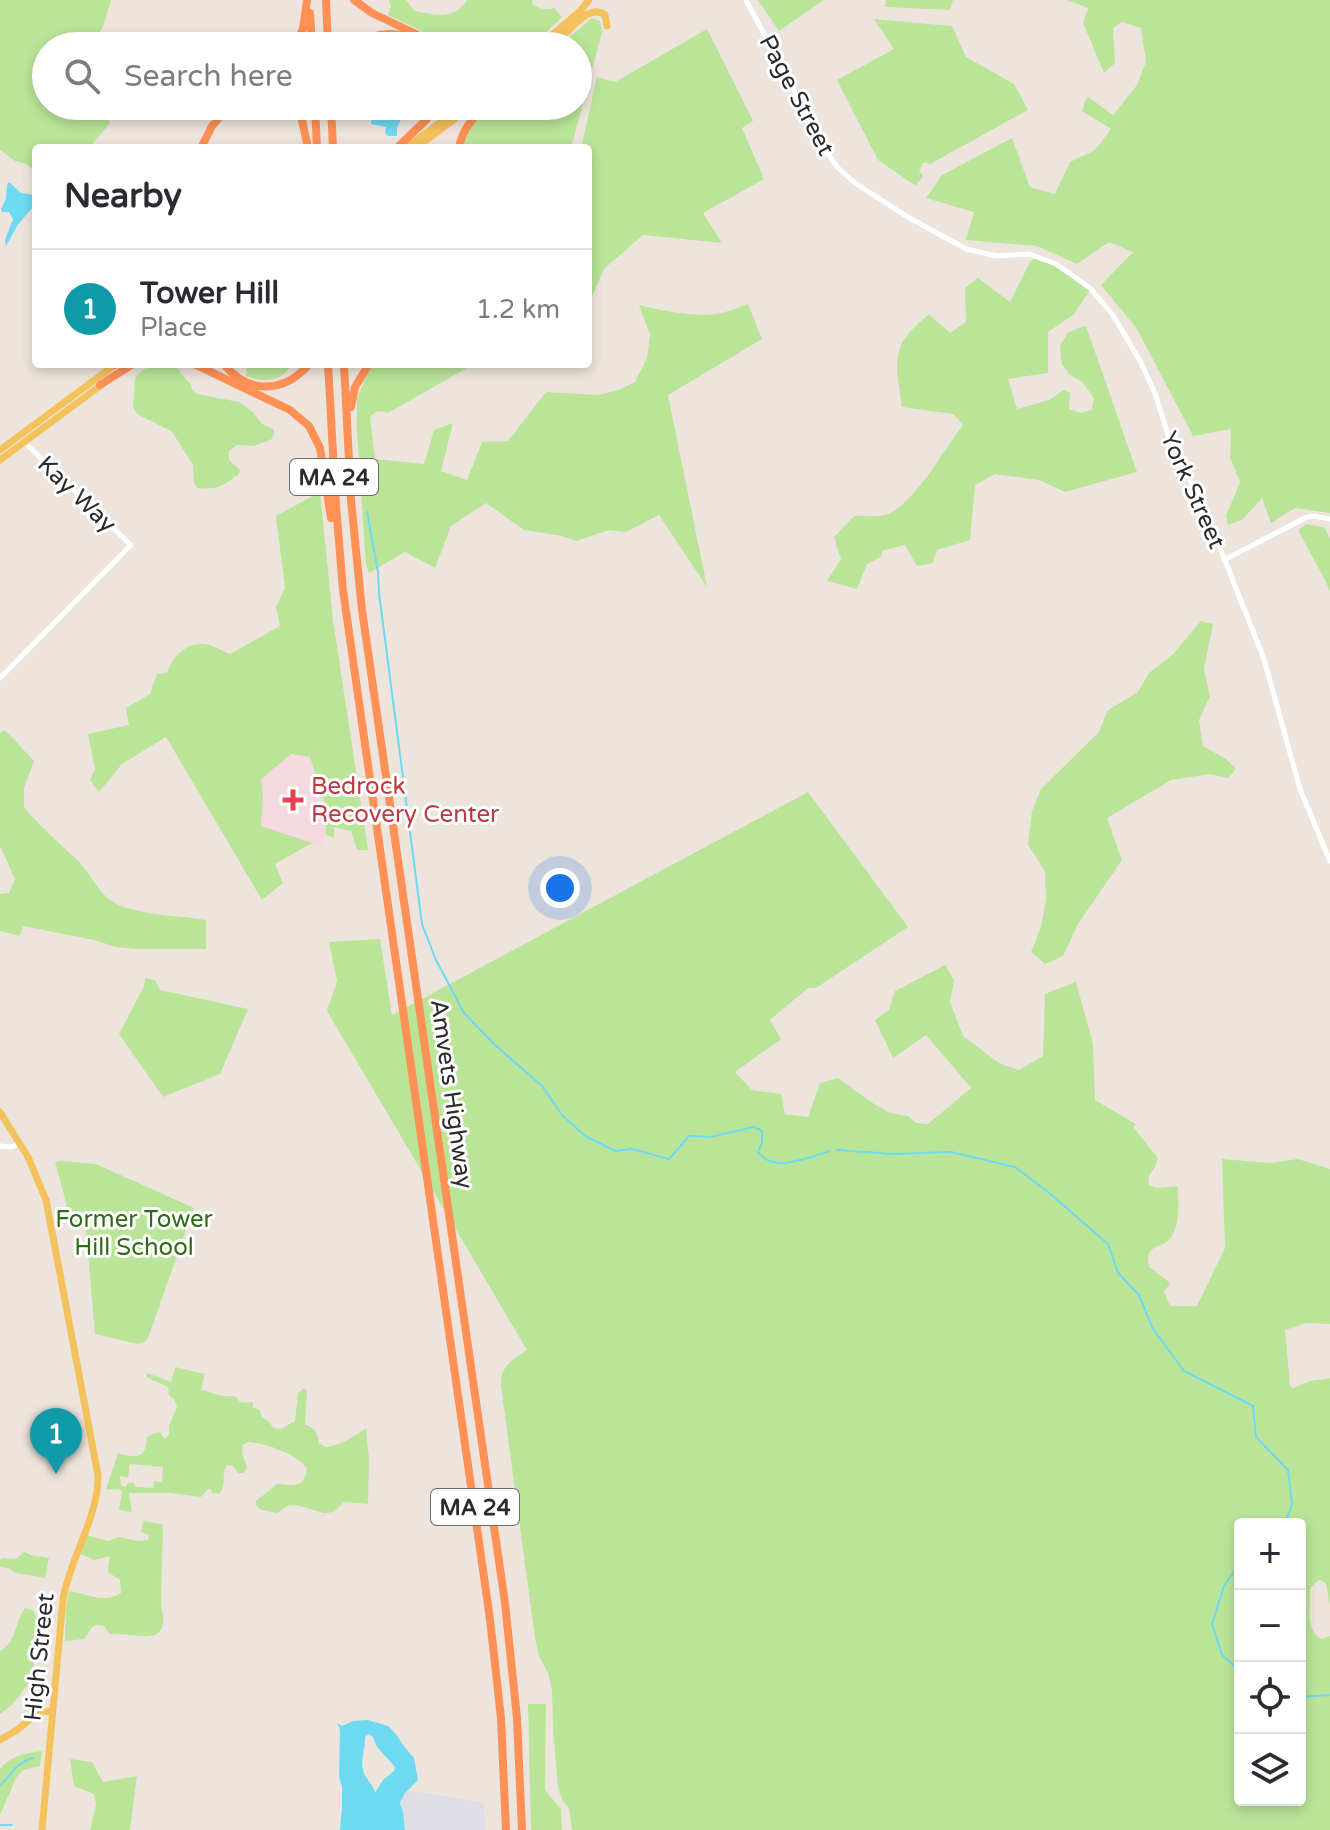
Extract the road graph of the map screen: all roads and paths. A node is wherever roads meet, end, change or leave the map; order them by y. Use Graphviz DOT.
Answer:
graph roads {
  1 [pos="308,0"];
  2 [pos="326,0"];
  3 [pos="354,0"];
  4 [pos="589,0"];
  5 [pos="746,0"];
  6 [pos="580,11"];
  7 [pos="607,26"];
  8 [pos="568,31"];
  9 [pos="302,32"];
  10 [pos="311,32"];
  11 [pos="327,32"];
  12 [pos="412,32"];
  13 [pos="558,32"];
  14 [pos="210,120"];
  15 [pos="217,120"];
  16 [pos="302,120"];
  17 [pos="316,120"];
  18 [pos="333,120"];
  19 [pos="426,120"];
  20 [pos="443,120"];
  21 [pos="453,120"];
  22 [pos="472,120"];
  23 [pos="200,144"];
  24 [pos="201,144"];
  25 [pos="307,144"];
  26 [pos="317,144"];
  27 [pos="333,144"];
  28 [pos="401,144"];
  29 [pos="411,144"];
  30 [pos="421,144"];
  31 [pos="460,144"];
  32 [pos="937,234"];
  33 [pos="111,368"];
  34 [pos="124,368"];
  35 [pos="202,368"];
  36 [pos="228,368"];
  37 [pos="305,368"];
  38 [pos="328,368"];
  39 [pos="344,368"];
  40 [pos="366,368"];
  41 [pos="100,385"];
  42 [pos="24,442"];
  43 [pos="2,455"];
  44 [pos="350,476"];
  45 [pos="1330,519"];
  46 [pos="1224,560"];
  47 [pos="343,590"];
  48 [pos="0,678"];
  49 [pos="1330,861"];
  50 [pos="0,1112"];
  51 [pos="20,1144"];
  52 [pos="0,1146"];
  53 [pos="53,1711"];
  54 [pos="0,1740"];
  55 [pos="42,1830"];
  56 [pos="506,1830"];
  57 [pos="522,1830"];
  1 -- 9 [label="highway"];
  1 -- 10 [label="highway"];
  2 -- 11 [label="highway"];
  3 -- 12 [label="highway"];
  4 -- 6 [label="main road"];
  5 -- 32 [label="street, Page Street"];
  6 -- 8 [label="main road"];
  6 -- 13 [label="main road"];
  7 -- 8 [label="main road"];
  14 -- 23 [label="highway"];
  15 -- 24 [label="highway"];
  16 -- 25 [label="highway"];
  17 -- 26 [label="highway"];
  18 -- 27 [label="highway"];
  19 -- 28 [label="highway"];
  20 -- 29 [label="main road"];
  21 -- 30 [label="main road"];
  22 -- 31 [label="highway"];
  32 -- 46 [label="street, York Street"];
  33 -- 43 [label="main road"];
  34 -- 41 [label="highway"];
  35 -- 47 [label="highway"];
  36 -- 37 [label="highway"];
  38 -- 47 [label="highway, Amvets Highway / MA 24"];
  39 -- 44 [label="highway, Amvets Highway / MA 24"];
  40 -- 44 [label="highway"];
  41 -- 42 [label="main road"];
  42 -- 43 [label="main road"];
  42 -- 48 [label="street, Kay Way"];
  44 -- 57 [label="highway, Amvets Highway / MA 24"];
  45 -- 46 [label="street"];
  46 -- 49 [label="street, York Street"];
  47 -- 56 [label="highway, Amvets Highway / MA 24"];
  50 -- 51 [label="main road"];
  51 -- 52 [label="street"];
  51 -- 53 [label="main road, High Street"];
  53 -- 54 [label="main road"];
  53 -- 55 [label="main road, High Street"];
}
